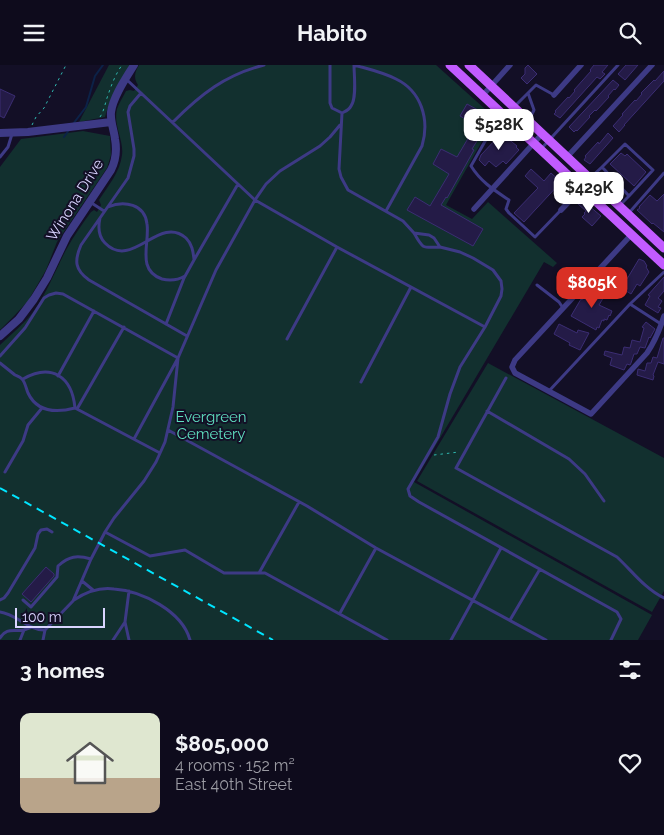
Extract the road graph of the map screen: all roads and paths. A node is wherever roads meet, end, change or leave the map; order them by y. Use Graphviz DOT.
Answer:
graph roads {
  1 [pos="66,65"];
  2 [pos="122,65"];
  3 [pos="134,65"];
  4 [pos="264,65"];
  5 [pos="330,65"];
  6 [pos="354,65"];
  7 [pos="450,65"];
  8 [pos="469,65"];
  9 [pos="510,65"];
  10 [pos="580,65"];
  11 [pos="618,65"];
  12 [pos="652,65"];
  13 [pos="126,78"];
  14 [pos="491,86"];
  15 [pos="141,93"];
  16 [pos="528,93"];
  17 [pos="483,95"];
  18 [pos="554,95"];
  19 [pos="514,107"];
  20 [pos="342,113"];
  21 [pos="505,116"];
  22 [pos="97,118"];
  23 [pos="528,121"];
  24 [pos="111,122"];
  25 [pos="172,122"];
  26 [pos="341,124"];
  27 [pos="40,128"];
  28 [pos="0,133"];
  29 [pos="12,133"];
  30 [pos="546,137"];
  31 [pos="537,146"];
  32 [pos="0,157"];
  33 [pos="567,157"];
  34 [pos="602,167"];
  35 [pos="664,173"];
  36 [pos="590,178"];
  37 [pos="238,184"];
  38 [pos="582,188"];
  39 [pos="493,189"];
  40 [pos="629,196"];
  41 [pos="255,200"];
  42 [pos="90,202"];
  43 [pos="619,206"];
  44 [pos="107,207"];
  45 [pos="474,209"];
  46 [pos="561,210"];
  47 [pos="104,211"];
  48 [pos="386,211"];
  49 [pos="628,214"];
  50 [pos="101,216"];
  51 [pos="414,233"];
  52 [pos="632,234"];
  53 [pos="147,241"];
  54 [pos="644,246"];
  55 [pos="337,247"];
  56 [pos="440,247"];
  57 [pos="664,248"];
  58 [pos="664,259"];
  59 [pos="194,260"];
  60 [pos="664,265"];
  61 [pos="664,272"];
  62 [pos="186,275"];
  63 [pos="537,285"];
  64 [pos="411,287"];
  65 [pos="630,304"];
  66 [pos="563,308"];
  67 [pos="94,311"];
  68 [pos="664,315"];
  69 [pos="166,324"];
  70 [pos="661,325"];
  71 [pos="124,327"];
  72 [pos="485,327"];
  73 [pos="0,336"];
  74 [pos="187,336"];
  75 [pos="287,339"];
  76 [pos="0,356"];
  77 [pos="178,358"];
  78 [pos="0,363"];
  79 [pos="58,376"];
  80 [pos="506,378"];
  81 [pos="23,379"];
  82 [pos="361,382"];
  83 [pos="550,391"];
  84 [pos="42,408"];
  85 [pos="76,409"];
  86 [pos="487,411"];
  87 [pos="168,430"];
  88 [pos="134,439"];
  89 [pos="466,450"];
  90 [pos="160,453"];
  91 [pos="428,454"];
  92 [pos="5,472"];
  93 [pos="604,501"];
  94 [pos="299,502"];
  95 [pos="52,531"];
  96 [pos="106,532"];
  97 [pos="501,547"];
  98 [pos="376,548"];
  99 [pos="91,559"];
  100 [pos="540,569"];
  101 [pos="259,573"];
  102 [pos="82,581"];
  103 [pos="94,591"];
  104 [pos="129,591"];
  105 [pos="664,599"];
  106 [pos="0,600"];
  107 [pos="23,600"];
  108 [pos="73,601"];
  109 [pos="473,601"];
  110 [pos="0,612"];
  111 [pos="340,614"];
  112 [pos="510,620"];
  113 [pos="125,622"];
  114 [pos="33,627"];
  115 [pos="24,630"];
  116 [pos="45,630"];
  117 [pos="0,638"];
  118 [pos="20,640"];
  119 [pos="43,640"];
  120 [pos="113,640"];
  121 [pos="130,640"];
  122 [pos="190,640"];
  123 [pos="387,640"];
  124 [pos="451,640"];
  125 [pos="546,640"];
  126 [pos="611,640"];
  1 -- 27 [label="path"];
  2 -- 22 [label="path"];
  3 -- 13 [label="street, Winona Drive"];
  4 -- 25 [label="lane"];
  5 -- 20 [label="lane"];
  6 -- 20 [label="lane"];
  6 -- 48 [label="lane"];
  7 -- 17 [label="main road"];
  8 -- 14 [label="main road"];
  9 -- 14 [label="street"];
  10 -- 18 [label="street"];
  11 -- 30 [label="lane"];
  12 -- 33 [label="street"];
  13 -- 15 [label="lane"];
  13 -- 24 [label="street, Winona Drive"];
  14 -- 17 [label="street"];
  14 -- 19 [label="main road"];
  15 -- 25 [label="lane"];
  15 -- 44 [label="lane"];
  16 -- 18 [label="lane"];
  16 -- 19 [label="lane"];
  16 -- 23 [label="lane"];
  17 -- 21 [label="main road"];
  19 -- 23 [label="main road"];
  20 -- 26 [label="lane"];
  21 -- 31 [label="main road"];
  21 -- 39 [label="lane"];
  23 -- 30 [label="main road"];
  24 -- 27 [label="street"];
  24 -- 42 [label="street, Winona Drive"];
  25 -- 37 [label="lane"];
  26 -- 41 [label="lane"];
  26 -- 48 [label="lane"];
  27 -- 29 [label="street"];
  28 -- 29 [label="street"];
  29 -- 32 [label="lane"];
  30 -- 31 [label="street"];
  30 -- 33 [label="main road"];
  31 -- 38 [label="main road"];
  31 -- 39 [label="street"];
  33 -- 36 [label="main road"];
  34 -- 36 [label="lane"];
  34 -- 40 [label="lane"];
  34 -- 40 [label="lane"];
  35 -- 49 [label="lane"];
  36 -- 43 [label="main road"];
  37 -- 41 [label="lane"];
  37 -- 59 [label="lane"];
  38 -- 46 [label="street"];
  38 -- 52 [label="main road"];
  39 -- 45 [label="street"];
  39 -- 46 [label="lane"];
  40 -- 43 [label="lane"];
  41 -- 55 [label="lane"];
  41 -- 74 [label="lane"];
  42 -- 47 [label="lane"];
  42 -- 73 [label="street, Winona Drive"];
  43 -- 49 [label="main road"];
  44 -- 47 [label="lane"];
  44 -- 53 [label="lane"];
  47 -- 50 [label="lane"];
  48 -- 51 [label="lane"];
  49 -- 57 [label="main road"];
  50 -- 53 [label="lane"];
  50 -- 69 [label="lane"];
  51 -- 56 [label="lane"];
  51 -- 56 [label="lane"];
  52 -- 54 [label="main road"];
  52 -- 66 [label="street"];
  53 -- 59 [label="lane"];
  53 -- 62 [label="lane"];
  54 -- 58 [label="main road"];
  54 -- 60 [label="main road"];
  55 -- 64 [label="lane"];
  55 -- 75 [label="lane"];
  56 -- 72 [label="lane"];
  59 -- 62 [label="lane"];
  61 -- 65 [label="lane"];
  62 -- 69 [label="lane"];
  63 -- 66 [label="lane"];
  64 -- 72 [label="lane"];
  64 -- 82 [label="lane"];
  65 -- 70 [label="lane"];
  65 -- 83 [label="lane"];
  66 -- 83 [label="street"];
  67 -- 71 [label="lane"];
  67 -- 76 [label="lane"];
  67 -- 79 [label="lane"];
  68 -- 70 [label="street"];
  69 -- 74 [label="lane"];
  70 -- 83 [label="street"];
  71 -- 77 [label="lane"];
  71 -- 85 [label="lane"];
  72 -- 91 [label="lane"];
  74 -- 77 [label="lane"];
  77 -- 87 [label="lane"];
  77 -- 88 [label="lane"];
  78 -- 81 [label="lane"];
  79 -- 81 [label="lane"];
  79 -- 85 [label="lane"];
  80 -- 86 [label="lane"];
  81 -- 84 [label="lane"];
  84 -- 85 [label="lane"];
  84 -- 92 [label="lane"];
  85 -- 88 [label="lane"];
  86 -- 89 [label="lane"];
  86 -- 93 [label="lane"];
  87 -- 90 [label="lane"];
  87 -- 94 [label="lane"];
  88 -- 90 [label="lane"];
  89 -- 91 [label="path"];
  89 -- 105 [label="lane"];
  90 -- 96 [label="lane"];
  91 -- 97 [label="lane"];
  94 -- 98 [label="lane"];
  94 -- 101 [label="lane"];
  95 -- 106 [label="lane"];
  96 -- 99 [label="lane"];
  96 -- 101 [label="lane"];
  97 -- 100 [label="lane"];
  97 -- 109 [label="lane"];
  98 -- 109 [label="lane"];
  98 -- 111 [label="lane"];
  99 -- 102 [label="lane"];
  99 -- 107 [label="lane"];
  100 -- 112 [label="lane"];
  100 -- 126 [label="lane"];
  101 -- 111 [label="lane"];
  102 -- 103 [label="lane"];
  102 -- 108 [label="lane"];
  103 -- 104 [label="lane"];
  103 -- 108 [label="lane"];
  104 -- 113 [label="lane"];
  104 -- 122 [label="lane"];
  108 -- 116 [label="lane"];
  109 -- 112 [label="lane"];
  109 -- 124 [label="lane"];
  110 -- 114 [label="lane"];
  111 -- 123 [label="lane"];
  112 -- 125 [label="lane"];
  113 -- 120 [label="lane"];
  113 -- 121 [label="lane"];
  114 -- 115 [label="lane"];
  114 -- 116 [label="lane"];
  115 -- 117 [label="lane"];
  115 -- 118 [label="lane"];
  116 -- 119 [label="lane"];
}
